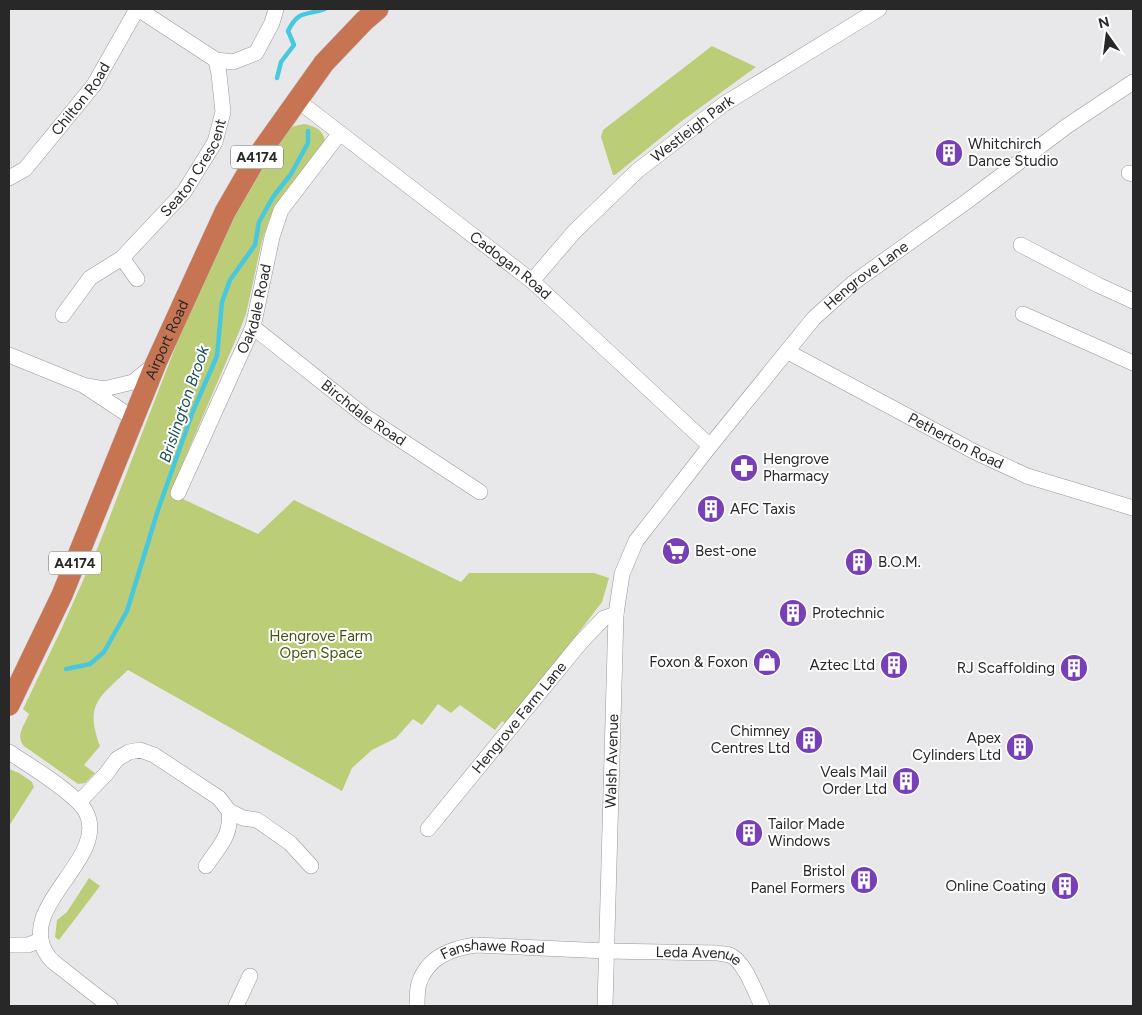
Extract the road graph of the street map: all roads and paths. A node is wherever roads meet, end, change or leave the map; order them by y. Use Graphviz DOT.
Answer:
graph roads {
  1 [pos="137,9"];
  2 [pos="276,9"];
  3 [pos="378,9"];
  4 [pos="879,9"];
  5 [pos="216,60"];
  6 [pos="1133,82"];
  7 [pos="297,100"];
  8 [pos="340,133"];
  9 [pos="9,178"];
  10 [pos="1021,245"];
  11 [pos="122,258"];
  12 [pos="138,279"];
  13 [pos="532,281"];
  14 [pos="1133,301"];
  15 [pos="1023,314"];
  16 [pos="63,315"];
  17 [pos="252,327"];
  18 [pos="788,352"];
  19 [pos="9,355"];
  20 [pos="156,363"];
  21 [pos="1133,363"];
  22 [pos="83,385"];
  23 [pos="133,418"];
  24 [pos="710,446"];
  25 [pos="480,492"];
  26 [pos="178,494"];
  27 [pos="1133,508"];
  28 [pos="649,523"];
  29 [pos="616,614"];
  30 [pos="9,705"];
  31 [pos="9,752"];
  32 [pos="79,802"];
  33 [pos="229,811"];
  34 [pos="428,829"];
  35 [pos="206,866"];
  36 [pos="311,866"];
  37 [pos="41,940"];
  38 [pos="9,945"];
  39 [pos="606,951"];
  40 [pos="250,976"];
  41 [pos="110,1006"];
  42 [pos="236,1006"];
  43 [pos="417,1006"];
  44 [pos="605,1006"];
  45 [pos="762,1006"];
  1 -- 5 [label="street"];
  1 -- 9 [label="street, Chilton Road"];
  2 -- 5 [label="street"];
  3 -- 7 [label="highway, Airport Road / A4174"];
  4 -- 13 [label="street, Westleigh Park"];
  5 -- 11 [label="street, Seaton Crescent"];
  6 -- 18 [label="street, Hengrove Lane"];
  7 -- 8 [label="street, Cadogan Road"];
  7 -- 20 [label="highway, Airport Road / A4174"];
  8 -- 13 [label="street, Cadogan Road"];
  8 -- 17 [label="street, Oakdale Road"];
  10 -- 14 [label="street"];
  11 -- 12 [label="street"];
  11 -- 16 [label="street, Seaton Crescent"];
  13 -- 24 [label="street, Cadogan Road"];
  15 -- 21 [label="street"];
  17 -- 25 [label="street, Birchdale Road"];
  17 -- 26 [label="street, Oakdale Road"];
  18 -- 24 [label="street, Hengrove Lane"];
  18 -- 27 [label="street, Petherton Road"];
  19 -- 22 [label="street"];
  20 -- 22 [label="street"];
  20 -- 23 [label="highway, Airport Road / A4174"];
  22 -- 23 [label="street"];
  23 -- 30 [label="highway, Airport Road / A4174"];
  24 -- 28 [label="street, Hengrove Lane"];
  28 -- 29 [label="street, Walsh Avenue"];
  29 -- 34 [label="street, Hengrove Farm Lane"];
  29 -- 39 [label="street, Walsh Avenue"];
  31 -- 32 [label="street"];
  32 -- 33 [label="street"];
  32 -- 37 [label="street"];
  33 -- 35 [label="street"];
  33 -- 36 [label="street"];
  37 -- 38 [label="street"];
  37 -- 41 [label="street"];
  39 -- 43 [label="street, Fanshawe Road"];
  39 -- 44 [label="street, Walsh Avenue"];
  39 -- 45 [label="street, Leda Avenue"];
  40 -- 42 [label="street"];
}
